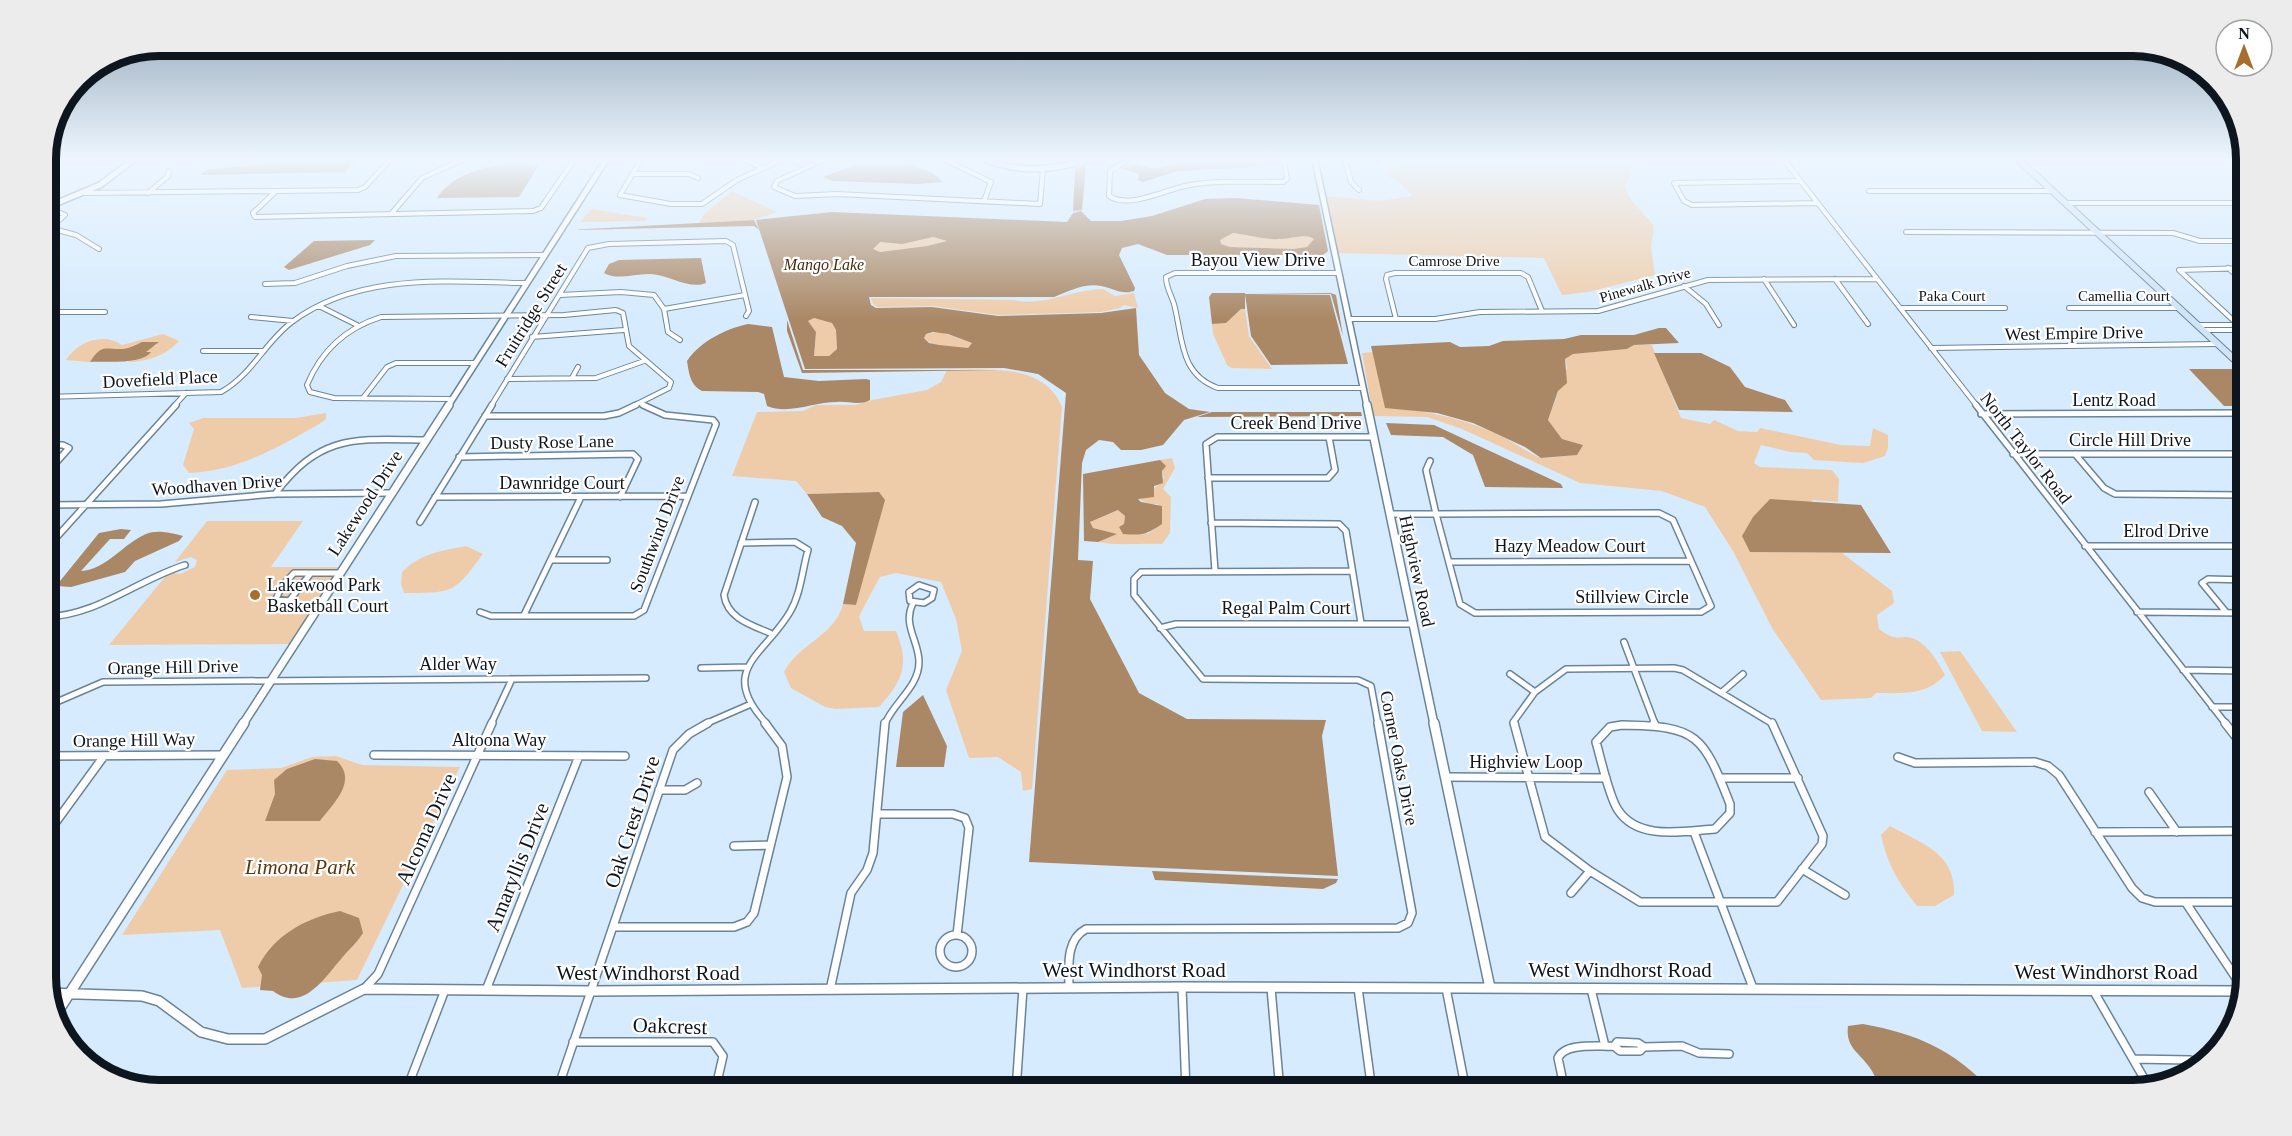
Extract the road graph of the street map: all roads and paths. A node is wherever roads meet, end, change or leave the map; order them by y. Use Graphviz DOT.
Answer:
graph roads {
  1 [pos="63,213"];
  2 [pos="254,213"];
  3 [pos="438,213"];
  4 [pos="572,213"];
  5 [pos="1326,213"];
  6 [pos="1826,213"];
  7 [pos="2077,213"];
  8 [pos="391,214"];
  9 [pos="56,223"];
  10 [pos="56,229"];
  11 [pos="1906,231"];
  12 [pos="2097,232"];
  13 [pos="2236,242"];
  14 [pos="99,249"];
  15 [pos="545,255"];
  16 [pos="2228,268"];
  17 [pos="2236,268"];
  18 [pos="1339,273"];
  19 [pos="2236,275"];
  20 [pos="1764,279"];
  21 [pos="1835,279"];
  22 [pos="1877,279"];
  23 [pos="526,283"];
  24 [pos="265,284"];
  25 [pos="1684,286"];
  26 [pos="560,295"];
  27 [pos="745,295"];
  28 [pos="320,306"];
  29 [pos="1900,308"];
  30 [pos="2005,308"];
  31 [pos="2069,308"];
  32 [pos="2179,308"];
  33 [pos="664,309"];
  34 [pos="56,312"];
  35 [pos="105,312"];
  36 [pos="1542,312"];
  37 [pos="505,316"];
  38 [pos="545,316"];
  39 [pos="746,316"];
  40 [pos="251,317"];
  41 [pos="1348,319"];
  42 [pos="1396,319"];
  43 [pos="293,321"];
  44 [pos="1869,324"];
  45 [pos="2236,324"];
  46 [pos="357,325"];
  47 [pos="1719,325"];
  48 [pos="1794,325"];
  49 [pos="2197,325"];
  50 [pos="2236,325"];
  51 [pos="624,330"];
  52 [pos="2203,330"];
  53 [pos="2236,332"];
  54 [pos="532,337"];
  55 [pos="680,340"];
  56 [pos="2218,344"];
  57 [pos="1930,348"];
  58 [pos="203,351"];
  59 [pos="264,351"];
  60 [pos="644,361"];
  61 [pos="2236,361"];
  62 [pos="475,363"];
  63 [pos="578,367"];
  64 [pos="572,378"];
  65 [pos="507,379"];
  66 [pos="1362,388"];
  67 [pos="186,393"];
  68 [pos="56,397"];
  69 [pos="363,398"];
  70 [pos="452,399"];
  71 [pos="640,403"];
  72 [pos="2236,413"];
  73 [pos="1982,414"];
  74 [pos="485,416"];
  75 [pos="1373,436"];
  76 [pos="1329,437"];
  77 [pos="426,440"];
  78 [pos="56,445"];
  79 [pos="69,448"];
  80 [pos="2013,454"];
  81 [pos="2075,454"];
  82 [pos="2236,454"];
  83 [pos="459,457"];
  84 [pos="1430,461"];
  85 [pos="56,463"];
  86 [pos="1208,478"];
  87 [pos="391,493"];
  88 [pos="275,494"];
  89 [pos="2236,495"];
  90 [pos="688,496"];
  91 [pos="435,497"];
  92 [pos="581,497"];
  93 [pos="620,497"];
  94 [pos="755,501"];
  95 [pos="56,505"];
  96 [pos="85,505"];
  97 [pos="1389,514"];
  98 [pos="1437,514"];
  99 [pos="420,522"];
  100 [pos="1211,523"];
  101 [pos="56,537"];
  102 [pos="741,543"];
  103 [pos="2085,546"];
  104 [pos="2236,546"];
  105 [pos="551,560"];
  106 [pos="607,560"];
  107 [pos="1691,561"];
  108 [pos="1449,562"];
  109 [pos="185,565"];
  110 [pos="1352,570"];
  111 [pos="1215,571"];
  112 [pos="311,573"];
  113 [pos="340,573"];
  114 [pos="2236,580"];
  115 [pos="913,603"];
  116 [pos="480,612"];
  117 [pos="2137,612"];
  118 [pos="2226,612"];
  119 [pos="2236,613"];
  120 [pos="524,615"];
  121 [pos="56,616"];
  122 [pos="1361,623"];
  123 [pos="1413,624"];
  124 [pos="1160,628"];
  125 [pos="771,633"];
  126 [pos="1624,642"];
  127 [pos="701,668"];
  128 [pos="748,668"];
  129 [pos="1634,668"];
  130 [pos="2183,670"];
  131 [pos="2236,671"];
  132 [pos="1510,674"];
  133 [pos="1743,674"];
  134 [pos="646,678"];
  135 [pos="512,679"];
  136 [pos="271,681"];
  137 [pos="1535,692"];
  138 [pos="1722,692"];
  139 [pos="56,702"];
  140 [pos="751,704"];
  141 [pos="2212,707"];
  142 [pos="2236,707"];
  143 [pos="1655,725"];
  144 [pos="2236,738"];
  145 [pos="223,755"];
  146 [pos="374,755"];
  147 [pos="477,755"];
  148 [pos="56,756"];
  149 [pos="104,756"];
  150 [pos="579,756"];
  151 [pos="625,756"];
  152 [pos="1898,757"];
  153 [pos="1445,777"];
  154 [pos="1528,777"];
  155 [pos="1606,778"];
  156 [pos="1720,778"];
  157 [pos="1798,778"];
  158 [pos="697,783"];
  159 [pos="659,790"];
  160 [pos="2149,792"];
  161 [pos="878,814"];
  162 [pos="56,822"];
  163 [pos="1694,831"];
  164 [pos="2236,831"];
  165 [pos="2095,832"];
  166 [pos="2177,832"];
  167 [pos="770,845"];
  168 [pos="734,846"];
  169 [pos="1802,869"];
  170 [pos="1590,871"];
  171 [pos="1571,893"];
  172 [pos="1845,895"];
  173 [pos="2236,902"];
  174 [pos="1720,903"];
  175 [pos="2186,903"];
  176 [pos="614,927"];
  177 [pos="957,935"];
  178 [pos="2236,979"];
  179 [pos="1182,987"];
  180 [pos="1023,988"];
  181 [pos="1069,988"];
  182 [pos="1271,988"];
  183 [pos="1358,988"];
  184 [pos="1446,988"];
  185 [pos="1490,988"];
  186 [pos="1753,988"];
  187 [pos="364,989"];
  188 [pos="1591,989"];
  189 [pos="445,990"];
  190 [pos="486,990"];
  191 [pos="830,990"];
  192 [pos="2093,990"];
  193 [pos="2235,991"];
  194 [pos="70,992"];
  195 [pos="593,992"];
  196 [pos="57,993"];
  197 [pos="60,1009"];
  198 [pos="573,1042"];
  199 [pos="1609,1046"];
  200 [pos="1729,1054"];
  201 [pos="2133,1059"];
  202 [pos="2190,1060"];
  203 [pos="410,1080"];
  204 [pos="561,1080"];
  205 [pos="718,1080"];
  206 [pos="1017,1080"];
  207 [pos="1186,1080"];
  208 [pos="1279,1080"];
  209 [pos="1371,1080"];
  210 [pos="1464,1080"];
  211 [pos="1562,1080"];
  212 [pos="2145,1080"];
  1 -- 9 [label="street"];
  2 -- 8 [label="street"];
  3 -- 8 [label="street"];
  4 -- 15 [label="street, Lakewood Drive"];
  5 -- 18 [label="street, Highview Road"];
  6 -- 22 [label="street, North Taylor Road"];
  7 -- 12 [label="main road"];
  10 -- 14 [label="street"];
  11 -- 12 [label="street"];
  12 -- 13 [label="street"];
  12 -- 32 [label="main road"];
  15 -- 23 [label="street, Lakewood Drive"];
  15 -- 24 [label="street"];
  16 -- 17 [label="street"];
  16 -- 19 [label="street"];
  16 -- 45 [label="street"];
  18 -- 41 [label="street, Highview Road"];
  18 -- 66 [label="street, Bayou View Drive"];
  20 -- 21 [label="street, Pinewalk Drive"];
  20 -- 25 [label="street, Pinewalk Drive"];
  20 -- 48 [label="street"];
  21 -- 22 [label="street, Pinewalk Drive"];
  21 -- 44 [label="street"];
  22 -- 29 [label="street, North Taylor Road"];
  23 -- 28 [label="street, Dovefield Place"];
  23 -- 37 [label="street, Lakewood Drive"];
  25 -- 36 [label="street, Pinewalk Drive"];
  25 -- 47 [label="street"];
  26 -- 27 [label="street, Fruitridge Street"];
  26 -- 33 [label="street"];
  26 -- 38 [label="street, Fruitridge Street"];
  27 -- 33 [label="street"];
  27 -- 39 [label="street, Fruitridge Street"];
  28 -- 43 [label="street, Dovefield Place"];
  28 -- 46 [label="street"];
  29 -- 30 [label="street, Paka Court"];
  29 -- 57 [label="street, North Taylor Road"];
  31 -- 32 [label="street, Camellia Court"];
  32 -- 49 [label="main road"];
  33 -- 55 [label="street"];
  34 -- 35 [label="street"];
  36 -- 42 [label="street, Pinewalk Drive"];
  36 -- 42 [label="street, Camrose Drive"];
  37 -- 38 [label="street"];
  37 -- 46 [label="street"];
  37 -- 62 [label="street, Lakewood Drive"];
  38 -- 51 [label="street"];
  38 -- 54 [label="street, Fruitridge Street"];
  40 -- 43 [label="street"];
  41 -- 42 [label="street, Pinewalk Drive"];
  41 -- 66 [label="street, Highview Road"];
  43 -- 59 [label="street, Dovefield Place"];
  46 -- 69 [label="street"];
  49 -- 50 [label="street"];
  49 -- 52 [label="main road"];
  51 -- 54 [label="street"];
  51 -- 60 [label="street"];
  52 -- 53 [label="street"];
  52 -- 56 [label="main road"];
  54 -- 65 [label="street, Fruitridge Street"];
  56 -- 57 [label="street, West Empire Drive"];
  56 -- 61 [label="main road"];
  57 -- 73 [label="street, North Taylor Road"];
  58 -- 59 [label="street"];
  59 -- 67 [label="street, Dovefield Place"];
  60 -- 64 [label="street"];
  60 -- 71 [label="street"];
  62 -- 69 [label="street"];
  62 -- 70 [label="street, Lakewood Drive"];
  63 -- 64 [label="street"];
  64 -- 65 [label="street"];
  65 -- 74 [label="street, Fruitridge Street"];
  66 -- 75 [label="street, Highview Road"];
  67 -- 68 [label="street, Dovefield Place"];
  67 -- 96 [label="street"];
  69 -- 70 [label="street"];
  70 -- 77 [label="street, Lakewood Drive"];
  71 -- 74 [label="street"];
  71 -- 90 [label="street, Southwind Drive"];
  72 -- 73 [label="street, Lentz Road"];
  73 -- 80 [label="street, North Taylor Road"];
  74 -- 83 [label="street, Fruitridge Street"];
  75 -- 76 [label="street, Creek Bend Drive"];
  75 -- 97 [label="street, Highview Road"];
  76 -- 86 [label="street, Creek Bend Drive"];
  76 -- 86 [label="street"];
  77 -- 87 [label="street, Lakewood Drive"];
  77 -- 88 [label="street"];
  78 -- 79 [label="street"];
  79 -- 85 [label="street"];
  80 -- 81 [label="street, Circle Hill Drive"];
  80 -- 103 [label="street, North Taylor Road"];
  81 -- 82 [label="street, Circle Hill Drive"];
  81 -- 89 [label="street"];
  83 -- 91 [label="street, Fruitridge Street"];
  83 -- 93 [label="street, Dusty Rose Lane"];
  84 -- 98 [label="street"];
  86 -- 100 [label="street, Creek Bend Drive"];
  87 -- 88 [label="street, Woodhaven Drive"];
  87 -- 113 [label="street, Lakewood Drive"];
  88 -- 96 [label="street, Woodhaven Drive"];
  90 -- 93 [label="street, Dawnridge Court"];
  90 -- 120 [label="street, Southwind Drive"];
  91 -- 92 [label="street, Dawnridge Court"];
  91 -- 99 [label="street, Fruitridge Street"];
  92 -- 93 [label="street, Dawnridge Court"];
  92 -- 105 [label="street"];
  94 -- 102 [label="street"];
  95 -- 96 [label="street, Woodhaven Drive"];
  96 -- 101 [label="street"];
  97 -- 98 [label="street, Stillview Circle"];
  97 -- 123 [label="street, Highview Road"];
  98 -- 107 [label="street, Stillview Circle"];
  98 -- 108 [label="street, Stillview Circle"];
  100 -- 110 [label="street"];
  100 -- 111 [label="street, Creek Bend Drive"];
  102 -- 125 [label="street"];
  102 -- 125 [label="street"];
  103 -- 104 [label="street, Elrod Drive"];
  103 -- 117 [label="street, North Taylor Road"];
  105 -- 106 [label="street"];
  105 -- 120 [label="street"];
  107 -- 108 [label="street, Hazy Meadow Court"];
  107 -- 108 [label="street, Stillview Circle"];
  109 -- 121 [label="street"];
  110 -- 111 [label="street, Corner Oaks Drive"];
  110 -- 122 [label="street"];
  111 -- 124 [label="street, Corner Oaks Drive"];
  112 -- 112 [label="street"];
  112 -- 113 [label="street"];
  113 -- 136 [label="street, Lakewood Drive"];
  114 -- 118 [label="street"];
  115 -- 115 [label="street"];
  115 -- 161 [label="street"];
  116 -- 120 [label="street, Southwind Drive"];
  117 -- 118 [label="street"];
  117 -- 130 [label="street, North Taylor Road"];
  118 -- 119 [label="street"];
  122 -- 123 [label="street, Regal Palm Court"];
  122 -- 124 [label="street, Regal Palm Court"];
  123 -- 153 [label="street, Highview Road"];
  124 -- 181 [label="street, Corner Oaks Drive"];
  125 -- 128 [label="street"];
  126 -- 129 [label="street"];
  127 -- 128 [label="street"];
  128 -- 140 [label="street"];
  129 -- 137 [label="street"];
  129 -- 138 [label="street"];
  129 -- 143 [label="street"];
  130 -- 131 [label="street"];
  130 -- 141 [label="street, North Taylor Road"];
  132 -- 137 [label="street"];
  133 -- 138 [label="street"];
  134 -- 135 [label="street, Alder Way"];
  135 -- 136 [label="street, Alder Way"];
  135 -- 147 [label="street, Alcoma Drive"];
  136 -- 139 [label="street, Orange Hill Drive"];
  136 -- 145 [label="street, Lakewood Drive"];
  137 -- 154 [label="street"];
  138 -- 157 [label="street"];
  140 -- 159 [label="street, Oak Crest Drive"];
  140 -- 167 [label="street"];
  141 -- 142 [label="street"];
  141 -- 144 [label="street, North Taylor Road"];
  143 -- 155 [label="street"];
  143 -- 156 [label="street"];
  145 -- 149 [label="street, Orange Hill Way"];
  145 -- 194 [label="street, Lakewood Drive"];
  146 -- 147 [label="street, Altoona Way"];
  147 -- 150 [label="street, Altoona Way"];
  147 -- 187 [label="street, Alcoma Drive"];
  148 -- 149 [label="street, Orange Hill Way"];
  149 -- 162 [label="street"];
  150 -- 151 [label="street, Altoona Way"];
  150 -- 190 [label="street, Amaryllis Drive"];
  152 -- 165 [label="street"];
  153 -- 154 [label="street, Highview Loop"];
  153 -- 185 [label="street, Highview Road"];
  154 -- 155 [label="street, Highview Loop"];
  154 -- 170 [label="street"];
  155 -- 163 [label="street"];
  156 -- 157 [label="street"];
  156 -- 163 [label="street"];
  157 -- 169 [label="street"];
  158 -- 159 [label="street"];
  159 -- 176 [label="street, Oak Crest Drive"];
  160 -- 166 [label="street"];
  161 -- 177 [label="street"];
  161 -- 191 [label="street"];
  163 -- 174 [label="street"];
  164 -- 166 [label="street"];
  165 -- 166 [label="street"];
  165 -- 175 [label="street"];
  167 -- 168 [label="street"];
  167 -- 176 [label="street"];
  169 -- 172 [label="street"];
  169 -- 174 [label="street"];
  170 -- 171 [label="street"];
  170 -- 174 [label="street"];
  173 -- 175 [label="street"];
  174 -- 186 [label="street"];
  175 -- 178 [label="street"];
  176 -- 195 [label="street, Oak Crest Drive"];
  177 -- 177 [label="street"];
  179 -- 181 [label="street, West Windhorst Road"];
  179 -- 182 [label="street, West Windhorst Road"];
  179 -- 207 [label="street"];
  180 -- 181 [label="street, West Windhorst Road"];
  180 -- 191 [label="street, West Windhorst Road"];
  180 -- 206 [label="street"];
  182 -- 183 [label="street, West Windhorst Road"];
  182 -- 208 [label="street"];
  183 -- 184 [label="street, West Windhorst Road"];
  183 -- 209 [label="street"];
  184 -- 185 [label="street, West Windhorst Road"];
  184 -- 210 [label="street"];
  185 -- 188 [label="street, West Windhorst Road"];
  186 -- 188 [label="street, West Windhorst Road"];
  186 -- 192 [label="street, West Windhorst Road"];
  187 -- 189 [label="street, West Windhorst Road"];
  187 -- 194 [label="street, West Windhorst Road"];
  188 -- 199 [label="street"];
  189 -- 190 [label="street, West Windhorst Road"];
  189 -- 203 [label="street"];
  190 -- 195 [label="street, West Windhorst Road"];
  191 -- 195 [label="street, West Windhorst Road"];
  192 -- 193 [label="street, West Windhorst Road"];
  192 -- 201 [label="street"];
  194 -- 196 [label="street, West Windhorst Road"];
  194 -- 197 [label="street, Lakewood Drive"];
  195 -- 198 [label="street"];
  198 -- 204 [label="street"];
  198 -- 205 [label="street, Oakcrest"];
  199 -- 200 [label="street"];
  199 -- 211 [label="street"];
  201 -- 202 [label="street"];
  201 -- 212 [label="street"];
}
